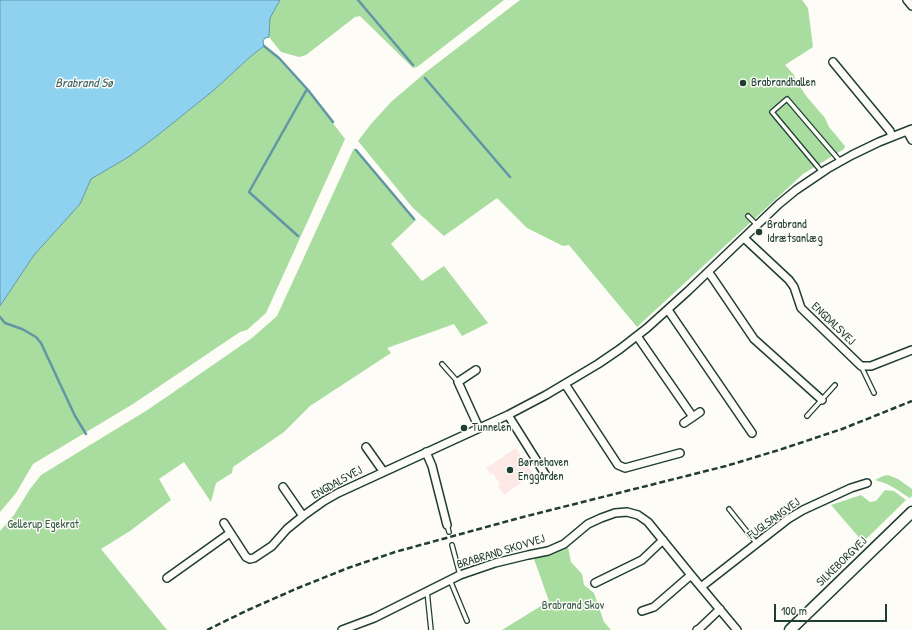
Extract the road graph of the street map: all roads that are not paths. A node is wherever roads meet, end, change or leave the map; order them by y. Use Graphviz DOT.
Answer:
graph roads {
  1 [pos="907,0"];
  2 [pos="912,6"];
  3 [pos="833,62"];
  4 [pos="910,130"];
  5 [pos="892,137"];
  6 [pos="912,140"];
  7 [pos="840,162"];
  8 [pos="822,172"];
  9 [pos="748,216"];
  10 [pos="757,226"];
  11 [pos="744,238"];
  12 [pos="708,272"];
  13 [pos="668,310"];
  14 [pos="637,336"];
  15 [pos="912,350"];
  16 [pos="442,364"];
  17 [pos="861,366"];
  18 [pos="476,370"];
  19 [pos="458,382"];
  20 [pos="565,384"];
  21 [pos="835,385"];
  22 [pos="874,393"];
  23 [pos="822,400"];
  24 [pos="700,412"];
  25 [pos="508,415"];
  26 [pos="693,416"];
  27 [pos="806,416"];
  28 [pos="684,423"];
  29 [pos="479,428"];
  30 [pos="752,433"];
  31 [pos="366,447"];
  32 [pos="426,452"];
  33 [pos="680,453"];
  34 [pos="383,471"];
  35 [pos="545,474"];
  36 [pos="866,483"];
  37 [pos="283,487"];
  38 [pos="728,509"];
  39 [pos="912,512"];
  40 [pos="303,516"];
  41 [pos="224,523"];
  42 [pos="447,525"];
  43 [pos="449,532"];
  44 [pos="230,533"];
  45 [pos="663,540"];
  46 [pos="757,544"];
  47 [pos="452,545"];
  48 [pos="460,575"];
  49 [pos="691,575"];
  50 [pos="167,578"];
  51 [pos="450,580"];
  52 [pos="594,583"];
  53 [pos="701,587"];
  54 [pos="427,591"];
  55 [pos="720,609"];
  56 [pos="642,611"];
  57 [pos="467,621"];
  58 [pos="346,629"];
  59 [pos="431,630"];
  60 [pos="697,630"];
  61 [pos="737,630"];
  62 [pos="790,630"];
  1 -- 2 [label="street"];
  3 -- 5 [label="street"];
  4 -- 5 [label="street, ENGDALSVEJ"];
  4 -- 6 [label="street"];
  5 -- 7 [label="street, ENGDALSVEJ"];
  7 -- 8 [label="street, ENGDALSVEJ"];
  7 -- 8 [label="lane"];
  8 -- 10 [label="street, ENGDALSVEJ"];
  9 -- 10 [label="lane"];
  10 -- 11 [label="street, ENGDALSVEJ"];
  11 -- 12 [label="street, ENGDALSVEJ"];
  11 -- 17 [label="street, ENGDALSVEJ"];
  12 -- 13 [label="street, ENGDALSVEJ"];
  12 -- 23 [label="street"];
  13 -- 14 [label="street, ENGDALSVEJ"];
  13 -- 30 [label="street"];
  14 -- 20 [label="street, ENGDALSVEJ"];
  14 -- 26 [label="street"];
  15 -- 17 [label="street"];
  16 -- 19 [label="lane"];
  17 -- 22 [label="lane"];
  18 -- 19 [label="street"];
  19 -- 29 [label="street"];
  20 -- 25 [label="street, ENGDALSVEJ"];
  20 -- 33 [label="street"];
  21 -- 23 [label="lane"];
  23 -- 27 [label="lane"];
  24 -- 26 [label="street"];
  25 -- 29 [label="street, ENGDALSVEJ"];
  25 -- 35 [label="street"];
  26 -- 28 [label="street"];
  29 -- 32 [label="street, ENGDALSVEJ"];
  31 -- 34 [label="street, ENGDALSVEJ"];
  32 -- 34 [label="street, ENGDALSVEJ"];
  32 -- 42 [label="street"];
  34 -- 40 [label="street, ENGDALSVEJ"];
  36 -- 46 [label="street, FUGLSANGVEJ"];
  37 -- 40 [label="street"];
  38 -- 46 [label="lane"];
  39 -- 62 [label="main road, SILKEBORGVEJ"];
  40 -- 44 [label="street, ENGDALSVEJ"];
  41 -- 44 [label="street, ENGDALSVEJ"];
  42 -- 43 [label="lane"];
  44 -- 50 [label="street"];
  45 -- 48 [label="street, BRABRAND SKOVVEJ"];
  45 -- 49 [label="street"];
  45 -- 52 [label="street"];
  46 -- 53 [label="street, FUGLSANGVEJ"];
  47 -- 48 [label="lane"];
  48 -- 51 [label="street, BRABRAND SKOVVEJ"];
  49 -- 53 [label="street"];
  49 -- 56 [label="street"];
  51 -- 54 [label="street, BRABRAND SKOVVEJ"];
  51 -- 57 [label="lane"];
  53 -- 55 [label="street"];
  54 -- 58 [label="street, BRABRAND SKOVVEJ"];
  54 -- 59 [label="lane"];
  55 -- 60 [label="street"];
  55 -- 61 [label="street"];
}
